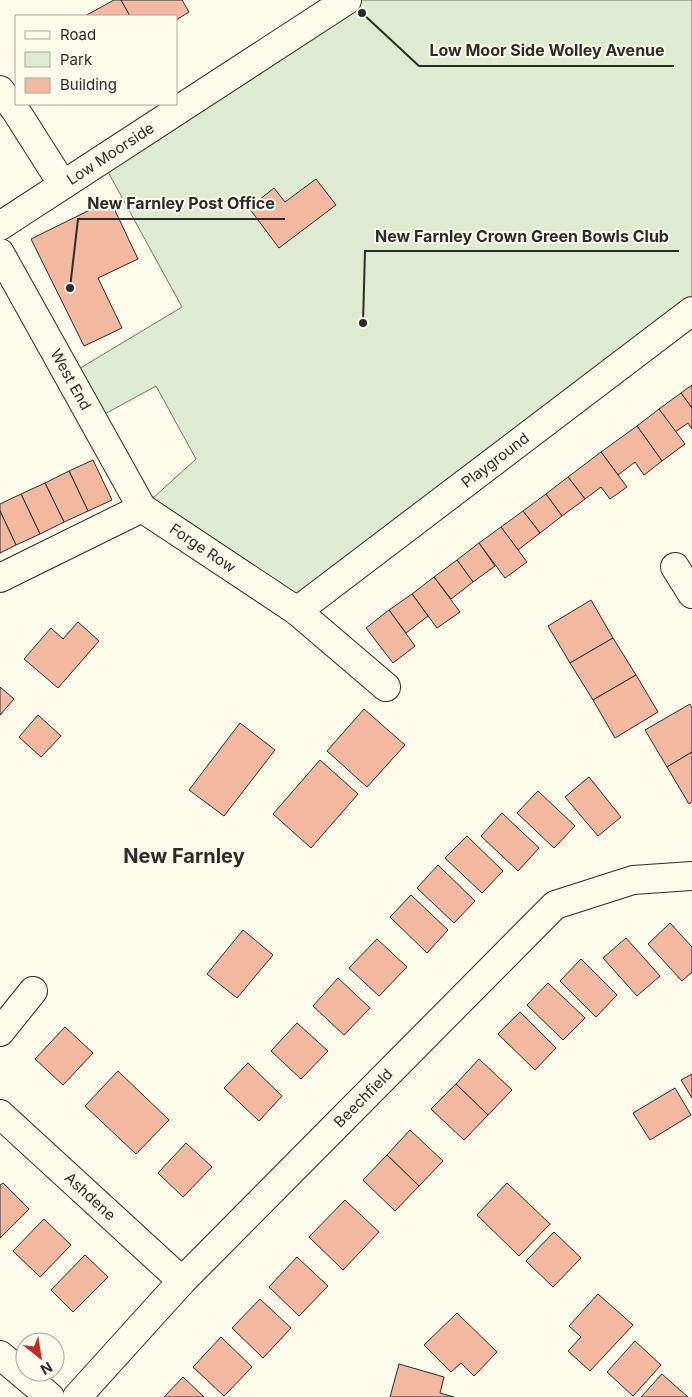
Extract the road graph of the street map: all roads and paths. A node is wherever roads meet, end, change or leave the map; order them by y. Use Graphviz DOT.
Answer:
graph roads {
  1 [pos="347,0"];
  2 [pos="0,90"];
  3 [pos="63,185"];
  4 [pos="0,226"];
  5 [pos="0,253"];
  6 [pos="692,311"];
  7 [pos="142,508"];
  8 [pos="675,567"];
  9 [pos="0,578"];
  10 [pos="692,594"];
  11 [pos="297,611"];
  12 [pos="386,687"];
  13 [pos="692,876"];
  14 [pos="33,991"];
  15 [pos="0,1032"];
  16 [pos="0,1114"];
  17 [pos="182,1281"];
  18 [pos="0,1355"];
  19 [pos="50,1397"];
  20 [pos="77,1397"];
  1 -- 3 [label="street, Low Moorside"];
  2 -- 3 [label="street"];
  3 -- 4 [label="street, Low Moorside"];
  5 -- 7 [label="street, West End"];
  6 -- 11 [label="street, Playground"];
  7 -- 9 [label="street"];
  7 -- 11 [label="street, Forge Row"];
  8 -- 10 [label="street"];
  11 -- 12 [label="street, Forge Row"];
  13 -- 17 [label="street, Beechfield"];
  14 -- 15 [label="street"];
  16 -- 17 [label="street, Ashdene"];
  17 -- 20 [label="street, Beechfield"];
  18 -- 19 [label="street"];
}
